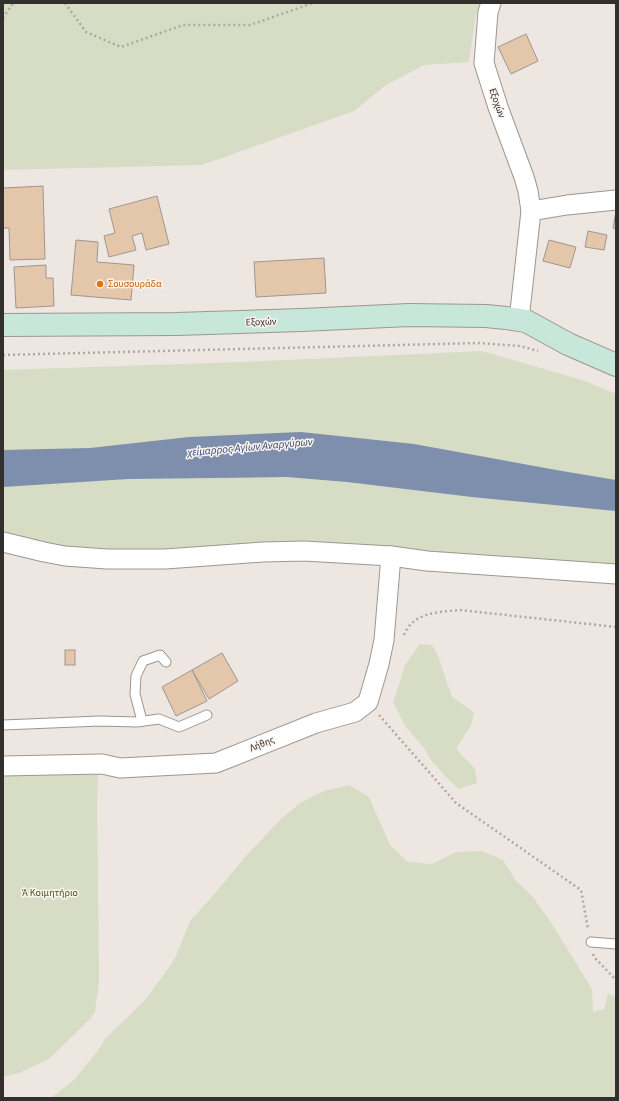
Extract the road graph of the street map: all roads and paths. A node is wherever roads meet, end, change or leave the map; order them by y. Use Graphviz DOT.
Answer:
graph roads {
  1 [pos="14,3"];
  2 [pos="65,3"];
  3 [pos="313,3"];
  4 [pos="491,3"];
  5 [pos="3,18"];
  6 [pos="616,200"];
  7 [pos="530,211"];
  8 [pos="520,320"];
  9 [pos="3,325"];
  10 [pos="542,352"];
  11 [pos="3,355"];
  12 [pos="616,365"];
  13 [pos="3,542"];
  14 [pos="391,556"];
  15 [pos="616,574"];
  16 [pos="616,627"];
  17 [pos="403,639"];
  18 [pos="166,662"];
  19 [pos="368,702"];
  20 [pos="207,715"];
  21 [pos="142,721"];
  22 [pos="3,725"];
  23 [pos="3,766"];
  24 [pos="591,942"];
  25 [pos="616,944"];
  26 [pos="616,980"];
  1 -- 5 [label="path"];
  2 -- 3 [label="path"];
  4 -- 7 [label="street, Εξοχών"];
  6 -- 7 [label="street"];
  7 -- 8 [label="street, Εξοχών"];
  8 -- 9 [label="main road, Εξοχών"];
  8 -- 12 [label="main road, Εξοχών"];
  10 -- 11 [label="path"];
  13 -- 14 [label="street"];
  14 -- 15 [label="street"];
  14 -- 19 [label="street"];
  16 -- 17 [label="path"];
  18 -- 21 [label="lane"];
  19 -- 23 [label="street, Λήθης"];
  19 -- 24 [label="path"];
  20 -- 21 [label="lane"];
  21 -- 22 [label="lane"];
  24 -- 25 [label="lane"];
  24 -- 26 [label="path"];
}
